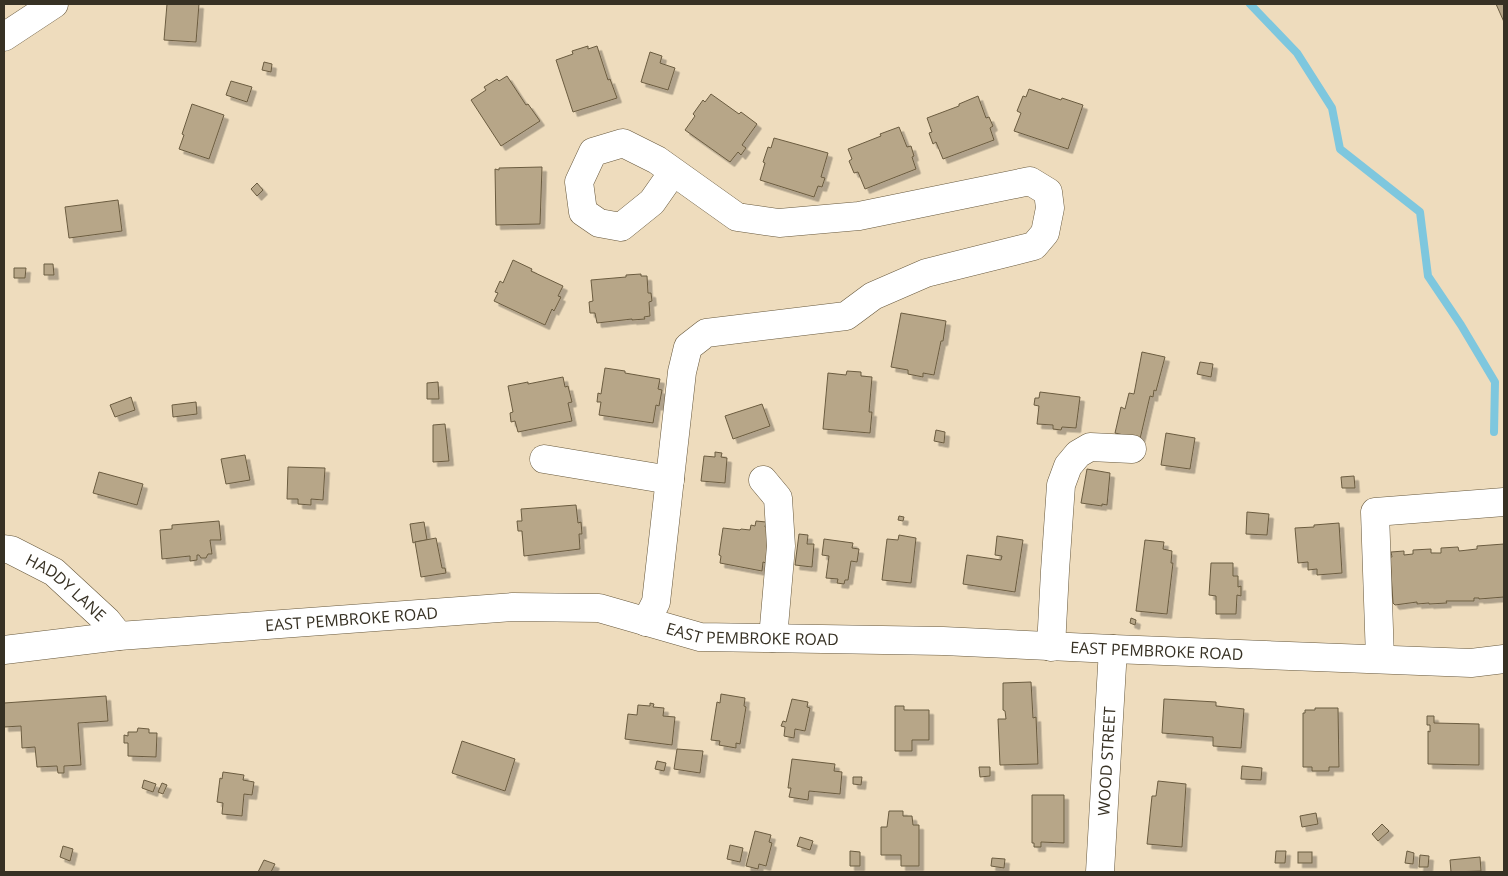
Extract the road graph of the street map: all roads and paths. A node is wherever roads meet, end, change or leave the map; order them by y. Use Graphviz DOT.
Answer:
graph roads {
  1 [pos="54,4"];
  2 [pos="4,37"];
  3 [pos="673,172"];
  4 [pos="1132,450"];
  5 [pos="544,459"];
  6 [pos="670,480"];
  7 [pos="763,480"];
  8 [pos="1504,502"];
  9 [pos="4,549"];
  10 [pos="646,622"];
  11 [pos="119,636"];
  12 [pos="773,638"];
  13 [pos="1051,646"];
  14 [pos="1113,649"];
  15 [pos="4,650"];
  16 [pos="1504,658"];
  17 [pos="1380,659"];
  18 [pos="1100,872"];
  1 -- 2 [label="street"];
  3 -- 6 [label="street"];
  4 -- 13 [label="street"];
  5 -- 6 [label="street"];
  6 -- 10 [label="street"];
  7 -- 12 [label="street"];
  8 -- 17 [label="street"];
  9 -- 11 [label="street, HADDY LANE"];
  10 -- 11 [label="street, EAST PEMBROKE ROAD"];
  10 -- 12 [label="street, EAST PEMBROKE ROAD"];
  11 -- 15 [label="street, EAST PEMBROKE ROAD"];
  12 -- 13 [label="street, EAST PEMBROKE ROAD"];
  13 -- 14 [label="street, EAST PEMBROKE ROAD"];
  14 -- 17 [label="street, EAST PEMBROKE ROAD"];
  14 -- 18 [label="street, WOOD STREET"];
  16 -- 17 [label="street, EAST PEMBROKE ROAD"];
}
